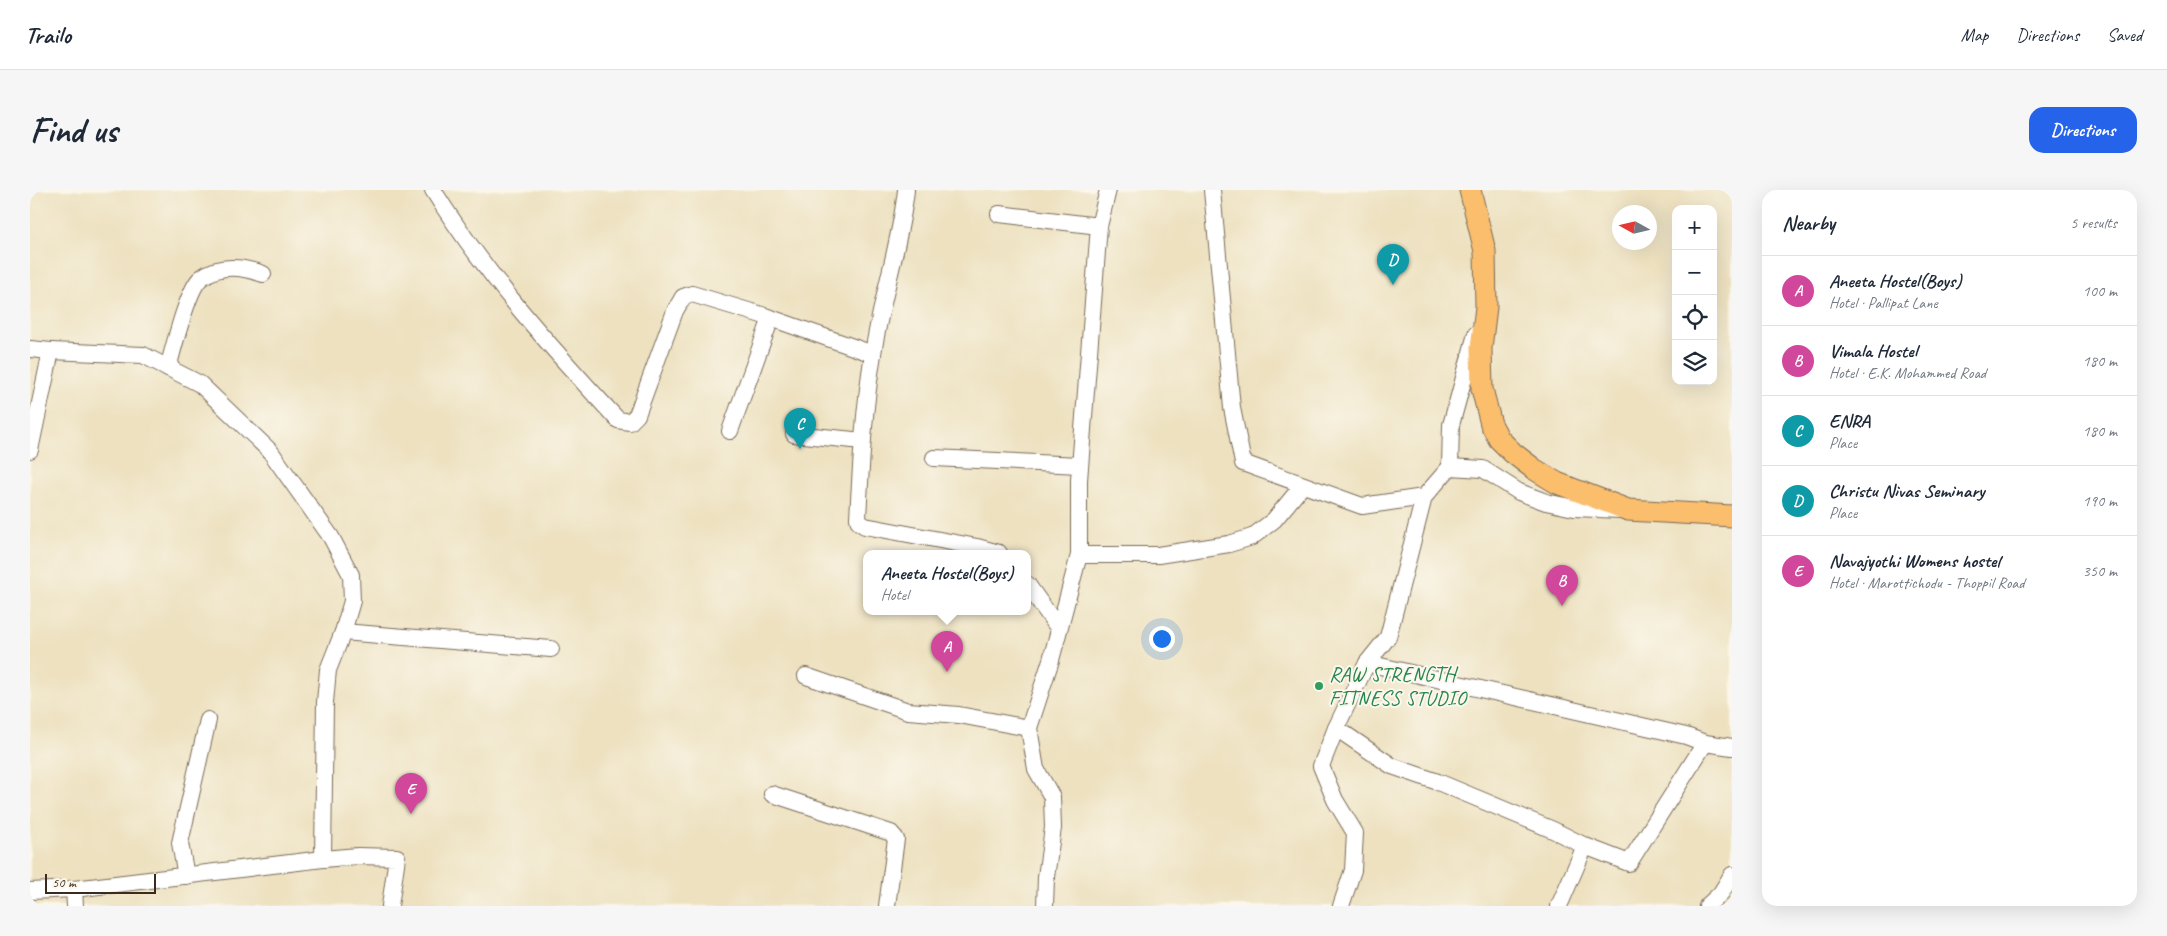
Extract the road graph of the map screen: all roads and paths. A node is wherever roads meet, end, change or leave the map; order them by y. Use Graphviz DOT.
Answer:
graph roads {
  1 [pos="433,190"];
  2 [pos="906,190"];
  3 [pos="1108,190"];
  4 [pos="1212,190"];
  5 [pos="1470,190"];
  6 [pos="999,214"];
  7 [pos="1099,226"];
  8 [pos="263,274"];
  9 [pos="1486,299"];
  10 [pos="771,318"];
  11 [pos="30,349"];
  12 [pos="51,351"];
  13 [pos="873,354"];
  14 [pos="168,368"];
  15 [pos="730,431"];
  16 [pos="794,434"];
  17 [pos="863,441"];
  18 [pos="30,450"];
  19 [pos="934,458"];
  20 [pos="1080,465"];
  21 [pos="1450,467"];
  22 [pos="1303,485"];
  23 [pos="1424,497"];
  24 [pos="1628,510"];
  25 [pos="1732,516"];
  26 [pos="988,550"];
  27 [pos="1079,554"];
  28 [pos="1031,590"];
  29 [pos="1059,629"];
  30 [pos="344,632"];
  31 [pos="551,649"];
  32 [pos="1367,664"];
  33 [pos="806,676"];
  34 [pos="208,720"];
  35 [pos="1029,728"];
  36 [pos="1336,728"];
  37 [pos="1705,743"];
  38 [pos="1732,747"];
  39 [pos="772,794"];
  40 [pos="1585,846"];
  41 [pos="323,859"];
  42 [pos="1732,875"];
  43 [pos="186,876"];
  44 [pos="74,889"];
  45 [pos="30,891"];
  46 [pos="75,906"];
  47 [pos="390,906"];
  48 [pos="887,906"];
  49 [pos="1045,906"];
  50 [pos="1341,906"];
  51 [pos="1559,906"];
  52 [pos="1707,906"];
  1 -- 10 [label="street"];
  2 -- 13 [label="street"];
  3 -- 7 [label="street"];
  4 -- 22 [label="street"];
  5 -- 9 [label="main road"];
  6 -- 7 [label="street"];
  7 -- 20 [label="street"];
  8 -- 14 [label="street"];
  9 -- 21 [label="street"];
  9 -- 24 [label="main road"];
  10 -- 13 [label="street"];
  10 -- 15 [label="street"];
  11 -- 12 [label="street"];
  12 -- 14 [label="street"];
  12 -- 18 [label="street"];
  13 -- 17 [label="street"];
  14 -- 30 [label="street"];
  16 -- 17 [label="street"];
  17 -- 26 [label="street"];
  19 -- 20 [label="street"];
  20 -- 27 [label="street"];
  21 -- 23 [label="street"];
  21 -- 24 [label="street"];
  22 -- 23 [label="street"];
  22 -- 27 [label="street"];
  23 -- 32 [label="street"];
  24 -- 25 [label="main road"];
  27 -- 29 [label="street"];
  28 -- 29 [label="street"];
  29 -- 35 [label="street"];
  30 -- 31 [label="street"];
  30 -- 41 [label="street"];
  32 -- 36 [label="street"];
  32 -- 37 [label="street"];
  33 -- 35 [label="street"];
  34 -- 43 [label="street"];
  35 -- 49 [label="street"];
  36 -- 40 [label="street"];
  36 -- 50 [label="street"];
  37 -- 38 [label="street"];
  37 -- 40 [label="street"];
  39 -- 48 [label="street"];
  40 -- 51 [label="street"];
  41 -- 43 [label="street"];
  41 -- 47 [label="street"];
  42 -- 52 [label="street"];
  43 -- 44 [label="street"];
  44 -- 45 [label="street"];
  44 -- 46 [label="street"];
}
